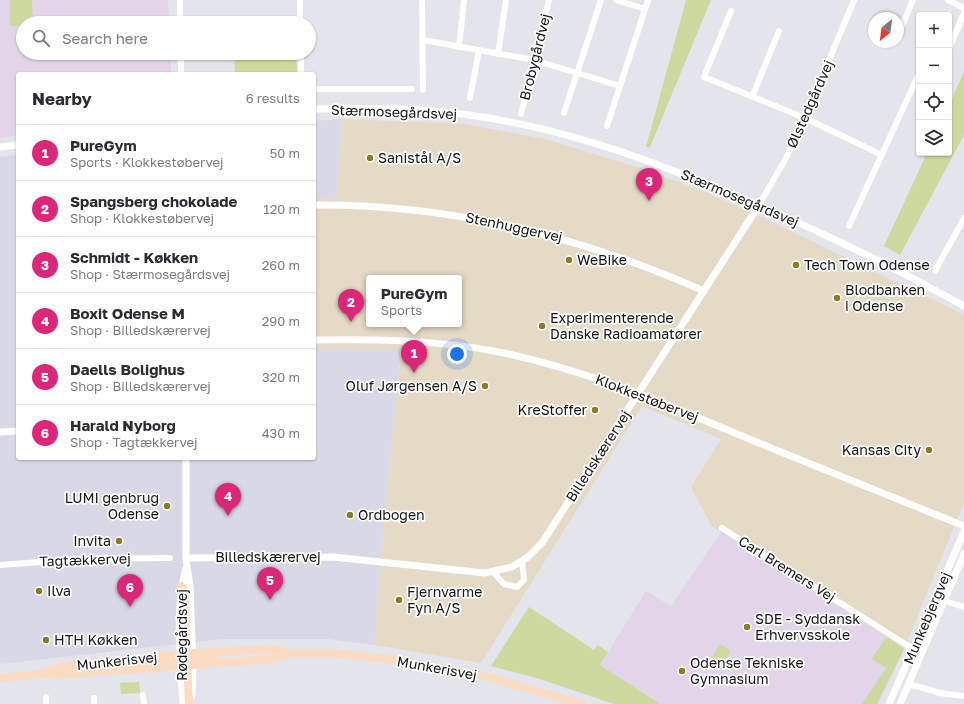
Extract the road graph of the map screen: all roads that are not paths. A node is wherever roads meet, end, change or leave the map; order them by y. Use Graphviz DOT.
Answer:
graph roads {
  1 [pos="180,0"];
  2 [pos="300,0"];
  3 [pos="422,0"];
  4 [pos="464,0"];
  5 [pos="506,0"];
  6 [pos="549,0"];
  7 [pos="601,0"];
  8 [pos="616,0"];
  9 [pos="648,0"];
  10 [pos="854,0"];
  11 [pos="913,0"];
  12 [pos="948,0"];
  13 [pos="964,8"];
  14 [pos="645,9"];
  15 [pos="731,11"];
  16 [pos="964,13"];
  17 [pos="180,16"];
  18 [pos="300,16"];
  19 [pos="904,21"];
  20 [pos="779,31"];
  21 [pos="422,40"];
  22 [pos="459,47"];
  23 [pos="949,48"];
  24 [pos="479,50"];
  25 [pos="498,54"];
  26 [pos="180,60"];
  27 [pos="301,60"];
  28 [pos="534,60"];
  29 [pos="181,72"];
  30 [pos="301,72"];
  31 [pos="577,73"];
  32 [pos="916,80"];
  33 [pos="620,86"];
  34 [pos="316,89"];
  35 [pos="412,89"];
  36 [pos="423,90"];
  37 [pos="752,97"];
  38 [pos="470,98"];
  39 [pos="316,109"];
  40 [pos="564,113"];
  41 [pos="521,114"];
  42 [pos="805,118"];
  43 [pos="607,126"];
  44 [pos="16,145"];
  45 [pos="0,147"];
  46 [pos="882,155"];
  47 [pos="316,205"];
  48 [pos="759,205"];
  49 [pos="964,218"];
  50 [pos="849,226"];
  51 [pos="935,271"];
  52 [pos="704,291"];
  53 [pos="964,306"];
  54 [pos="316,340"];
  55 [pos="638,393"];
  56 [pos="16,431"];
  57 [pos="0,432"];
  58 [pos="186,460"];
  59 [pos="964,526"];
  60 [pos="722,528"];
  61 [pos="964,532"];
  62 [pos="964,554"];
  63 [pos="170,558"];
  64 [pos="186,558"];
  65 [pos="522,561"];
  66 [pos="0,565"];
  67 [pos="186,566"];
  68 [pos="493,572"];
  69 [pos="181,586"];
  70 [pos="944,601"];
  71 [pos="964,607"];
  72 [pos="913,649"];
  73 [pos="289,653"];
  74 [pos="187,660"];
  75 [pos="41,674"];
  76 [pos="0,678"];
  77 [pos="909,684"];
  78 [pos="143,695"];
  79 [pos="964,696"];
  80 [pos="144,704"];
  81 [pos="183,704"];
  82 [pos="190,704"];
  83 [pos="582,704"];
  84 [pos="889,704"];
  85 [pos="900,704"];
  1 -- 17 [label="street"];
  2 -- 18 [label="street"];
  3 -- 21 [label="street"];
  4 -- 22 [label="street"];
  5 -- 25 [label="street"];
  6 -- 28 [label="street, Brobygårdvej"];
  7 -- 31 [label="street"];
  8 -- 14 [label="street"];
  9 -- 14 [label="street"];
  10 -- 42 [label="street, Ølstedgårdvej"];
  11 -- 19 [label="street"];
  12 -- 13 [label="street"];
  14 -- 33 [label="street"];
  15 -- 37 [label="street"];
  16 -- 23 [label="street"];
  20 -- 37 [label="street"];
  21 -- 22 [label="street"];
  21 -- 36 [label="street"];
  22 -- 24 [label="street"];
  24 -- 25 [label="street"];
  24 -- 38 [label="street"];
  25 -- 28 [label="street"];
  26 -- 29 [label="street"];
  27 -- 30 [label="street"];
  28 -- 31 [label="street"];
  28 -- 41 [label="street, Brobygårdvej"];
  31 -- 33 [label="street"];
  31 -- 40 [label="street"];
  32 -- 46 [label="street"];
  33 -- 43 [label="street"];
  34 -- 35 [label="street"];
  37 -- 42 [label="street"];
  39 -- 48 [label="street, Stærmosegårdsvej"];
  42 -- 46 [label="street"];
  42 -- 48 [label="street, Ølstedgårdvej"];
  44 -- 45 [label="street"];
  46 -- 50 [label="street"];
  47 -- 52 [label="street, Stenhuggervej"];
  48 -- 52 [label="street, Billedskærervej"];
  48 -- 53 [label="street, Stærmosegårdsvej"];
  49 -- 51 [label="street"];
  52 -- 55 [label="street, Billedskærervej"];
  54 -- 55 [label="street, Klokkestøbervej"];
  55 -- 59 [label="street, Klokkestøbervej"];
  55 -- 65 [label="street, Billedskærervej"];
  56 -- 57 [label="street"];
  58 -- 64 [label="street, Rødegårdsvej"];
  60 -- 72 [label="street, Carl Bremers Vej"];
  61 -- 72 [label="street, Munkebjergvej"];
  62 -- 70 [label="street, Munkebjergvej"];
  63 -- 66 [label="street, Tagtækkervej"];
  64 -- 67 [label="street, Rødegårdsvej"];
  64 -- 68 [label="street, Billedskærervej"];
  65 -- 68 [label="street, Billedskærervej"];
  65 -- 68 [label="street"];
  67 -- 69 [label="street, Rødegårdsvej"];
  67 -- 74 [label="street, Rødegårdsvej"];
  69 -- 74 [label="main road"];
  70 -- 71 [label="street"];
  70 -- 77 [label="street, Munkebjergvej"];
  72 -- 84 [label="street, Munkebjergvej"];
  73 -- 74 [label="main road, Munkerisvej"];
  73 -- 74 [label="main road, Munkerisvej"];
  73 -- 83 [label="main road, Munkerisvej"];
  74 -- 75 [label="main road, Munkerisvej"];
  74 -- 75 [label="main road, Munkerisvej"];
  74 -- 81 [label="street, Rødegårdsvej"];
  74 -- 82 [label="main road"];
  75 -- 76 [label="main road, Munkerisvej"];
  77 -- 79 [label="street"];
  77 -- 85 [label="street, Munkebjergvej"];
  78 -- 80 [label="street"];
}
